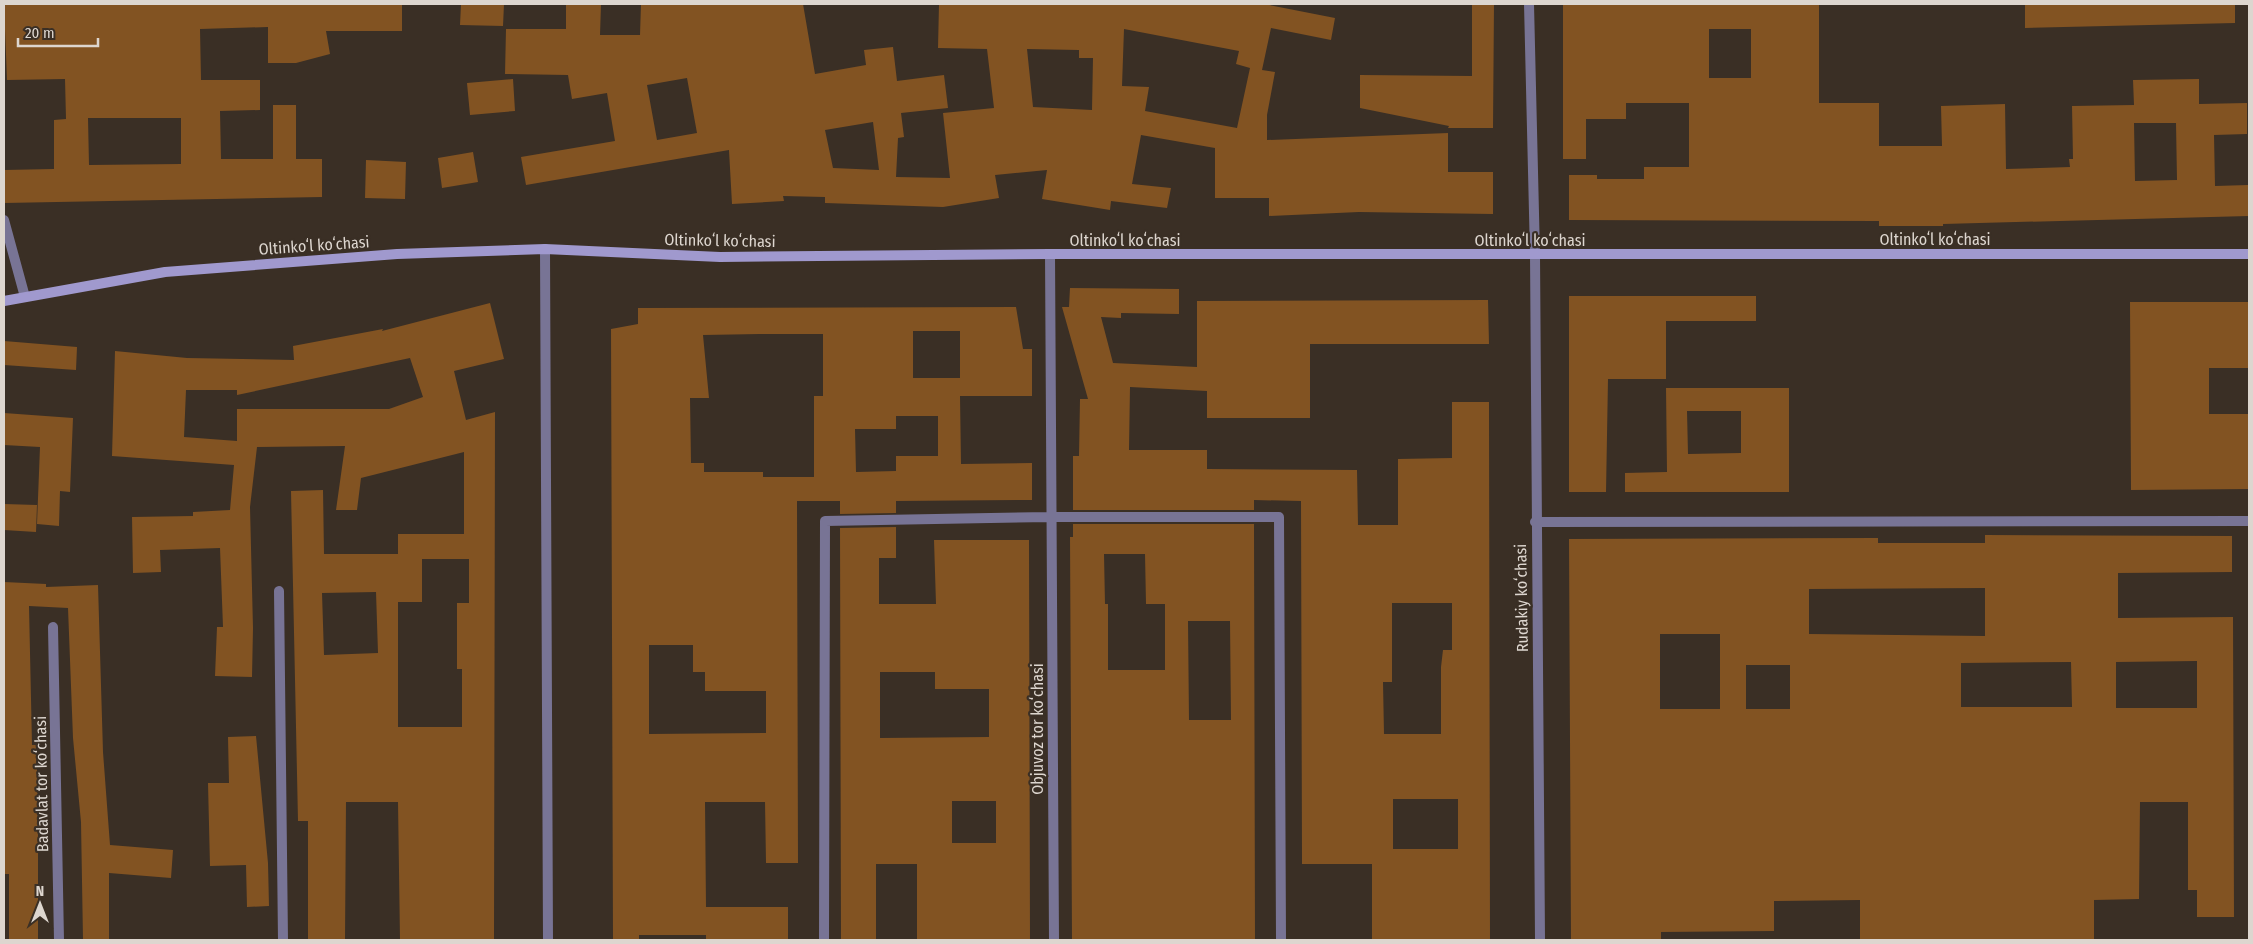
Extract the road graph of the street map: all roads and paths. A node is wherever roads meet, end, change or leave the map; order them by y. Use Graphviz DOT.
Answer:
graph roads {
  1 [pos="1530,4"];
  2 [pos="4,220"];
  3 [pos="545,249"];
  4 [pos="1050,254"];
  5 [pos="2249,254"];
  6 [pos="1535,255"];
  7 [pos="25,297"];
  8 [pos="4,300"];
  9 [pos="1050,517"];
  10 [pos="2249,521"];
  11 [pos="1535,522"];
  12 [pos="279,591"];
  13 [pos="53,627"];
  14 [pos="59,940"];
  15 [pos="283,940"];
  16 [pos="548,940"];
  17 [pos="824,940"];
  18 [pos="1054,940"];
  19 [pos="1281,940"];
  20 [pos="1540,940"];
  1 -- 6 [label="street, Rudakiy koʻchasi"];
  2 -- 7 [label="street"];
  3 -- 4 [label="main road, Oltinkoʻl koʻchasi"];
  3 -- 7 [label="main road, Oltinkoʻl koʻchasi"];
  3 -- 16 [label="street"];
  4 -- 6 [label="main road, Oltinkoʻl koʻchasi"];
  4 -- 9 [label="street, Objuvoz tor koʻchasi"];
  5 -- 6 [label="main road, Oltinkoʻl koʻchasi"];
  6 -- 11 [label="street, Rudakiy koʻchasi"];
  7 -- 8 [label="main road, Oltinkoʻl koʻchasi"];
  9 -- 17 [label="street"];
  9 -- 18 [label="street, Objuvoz tor koʻchasi"];
  9 -- 19 [label="street"];
  10 -- 11 [label="street"];
  11 -- 20 [label="street, Rudakiy koʻchasi"];
  12 -- 15 [label="street"];
  13 -- 14 [label="street, Badavlat tor koʻchasi"];
}
